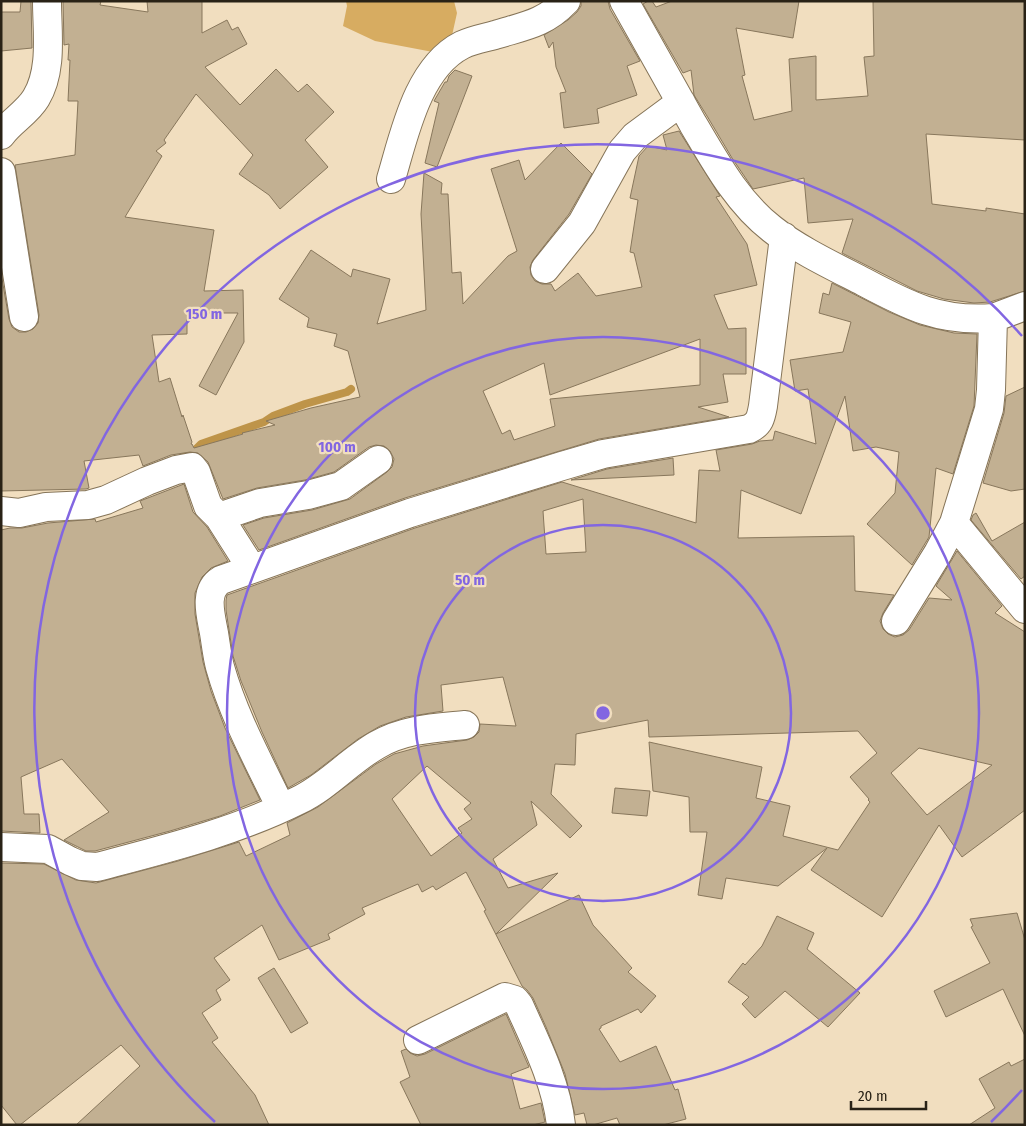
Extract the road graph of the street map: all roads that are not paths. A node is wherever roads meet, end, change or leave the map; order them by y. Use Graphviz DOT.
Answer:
graph roads {
  1 [pos="46,1"];
  2 [pos="566,1"];
  3 [pos="624,1"];
  4 [pos="681,102"];
  5 [pos="1,135"];
  6 [pos="1,172"];
  7 [pos="391,179"];
  8 [pos="784,237"];
  9 [pos="545,269"];
  10 [pos="1025,306"];
  11 [pos="24,317"];
  12 [pos="993,318"];
  13 [pos="378,460"];
  14 [pos="1,511"];
  15 [pos="219,517"];
  16 [pos="954,523"];
  17 [pos="252,569"];
  18 [pos="1025,610"];
  19 [pos="896,621"];
  20 [pos="465,726"];
  21 [pos="281,808"];
  22 [pos="1,847"];
  23 [pos="418,1040"];
  24 [pos="561,1125"];
  1 -- 5 [label="street"];
  2 -- 7 [label="street"];
  3 -- 4 [label="street"];
  4 -- 8 [label="street"];
  4 -- 9 [label="street"];
  6 -- 11 [label="street"];
  8 -- 12 [label="street"];
  8 -- 17 [label="street"];
  10 -- 12 [label="street"];
  12 -- 16 [label="street"];
  13 -- 15 [label="street"];
  14 -- 15 [label="street"];
  15 -- 17 [label="street"];
  16 -- 18 [label="street"];
  16 -- 19 [label="street"];
  17 -- 21 [label="street"];
  20 -- 21 [label="street"];
  21 -- 22 [label="street"];
  23 -- 24 [label="street"];
}
